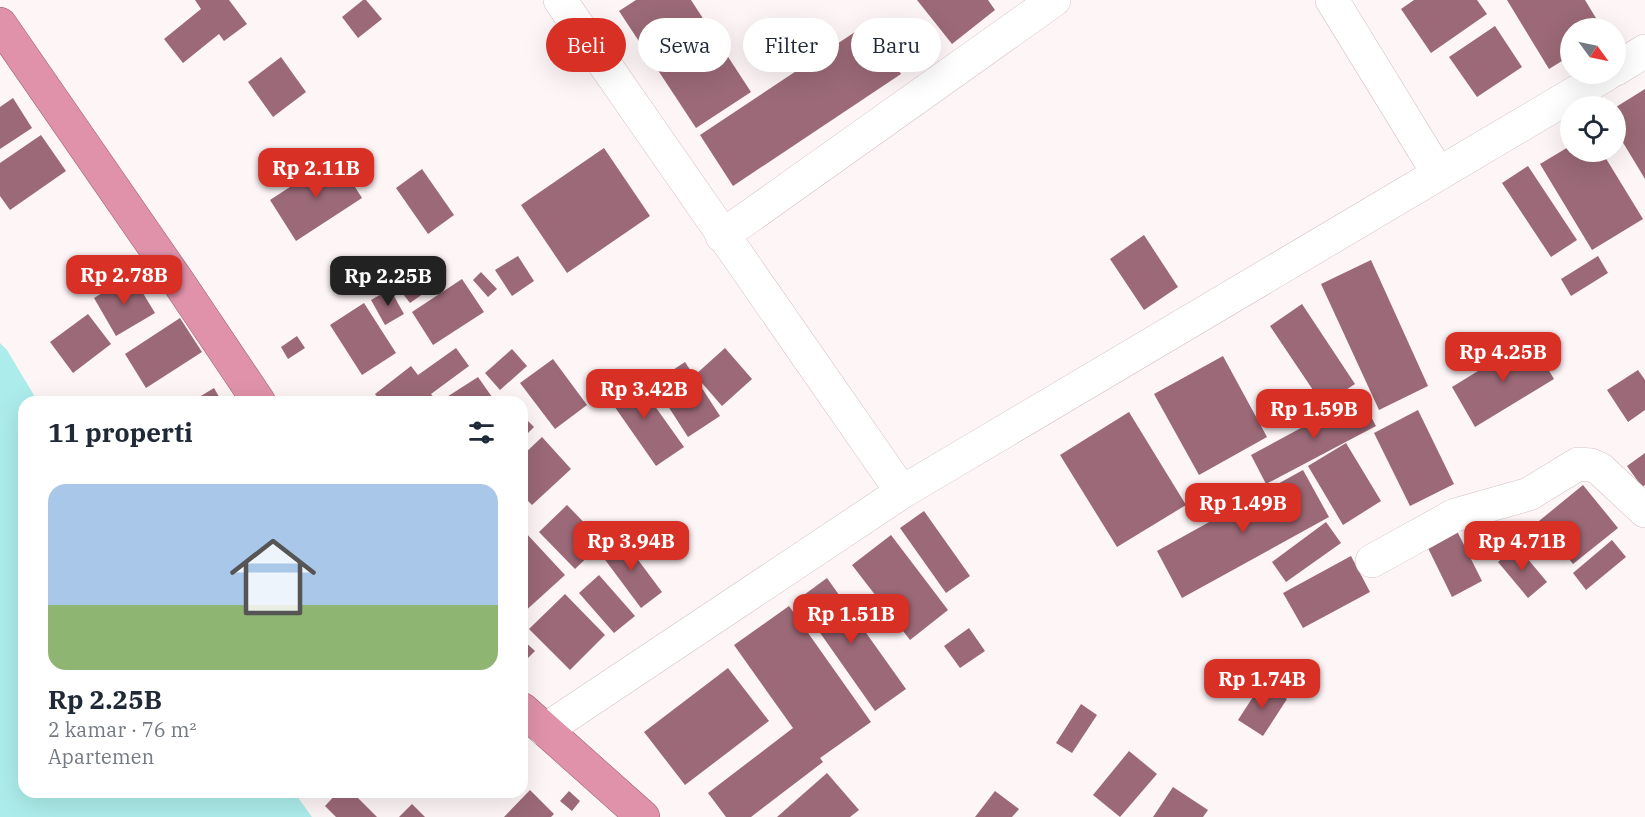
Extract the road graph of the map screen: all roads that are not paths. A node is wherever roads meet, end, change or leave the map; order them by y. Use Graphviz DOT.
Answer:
graph roads {
  1 [pos="560,0"];
  2 [pos="1054,0"];
  3 [pos="1332,0"];
  4 [pos="0,24"];
  5 [pos="1645,51"];
  6 [pos="1626,63"];
  7 [pos="1590,84"];
  8 [pos="1438,173"];
  9 [pos="723,236"];
  10 [pos="255,396"];
  11 [pos="902,492"];
  12 [pos="1645,511"];
  13 [pos="1372,561"];
  14 [pos="534,719"];
  15 [pos="643,817"];
  1 -- 9 [label="street"];
  2 -- 9 [label="street"];
  3 -- 8 [label="street"];
  4 -- 10 [label="highway"];
  5 -- 6 [label="street"];
  7 -- 8 [label="street"];
  8 -- 11 [label="street"];
  9 -- 11 [label="street"];
  11 -- 14 [label="street"];
  12 -- 13 [label="street"];
  14 -- 15 [label="highway"];
}
